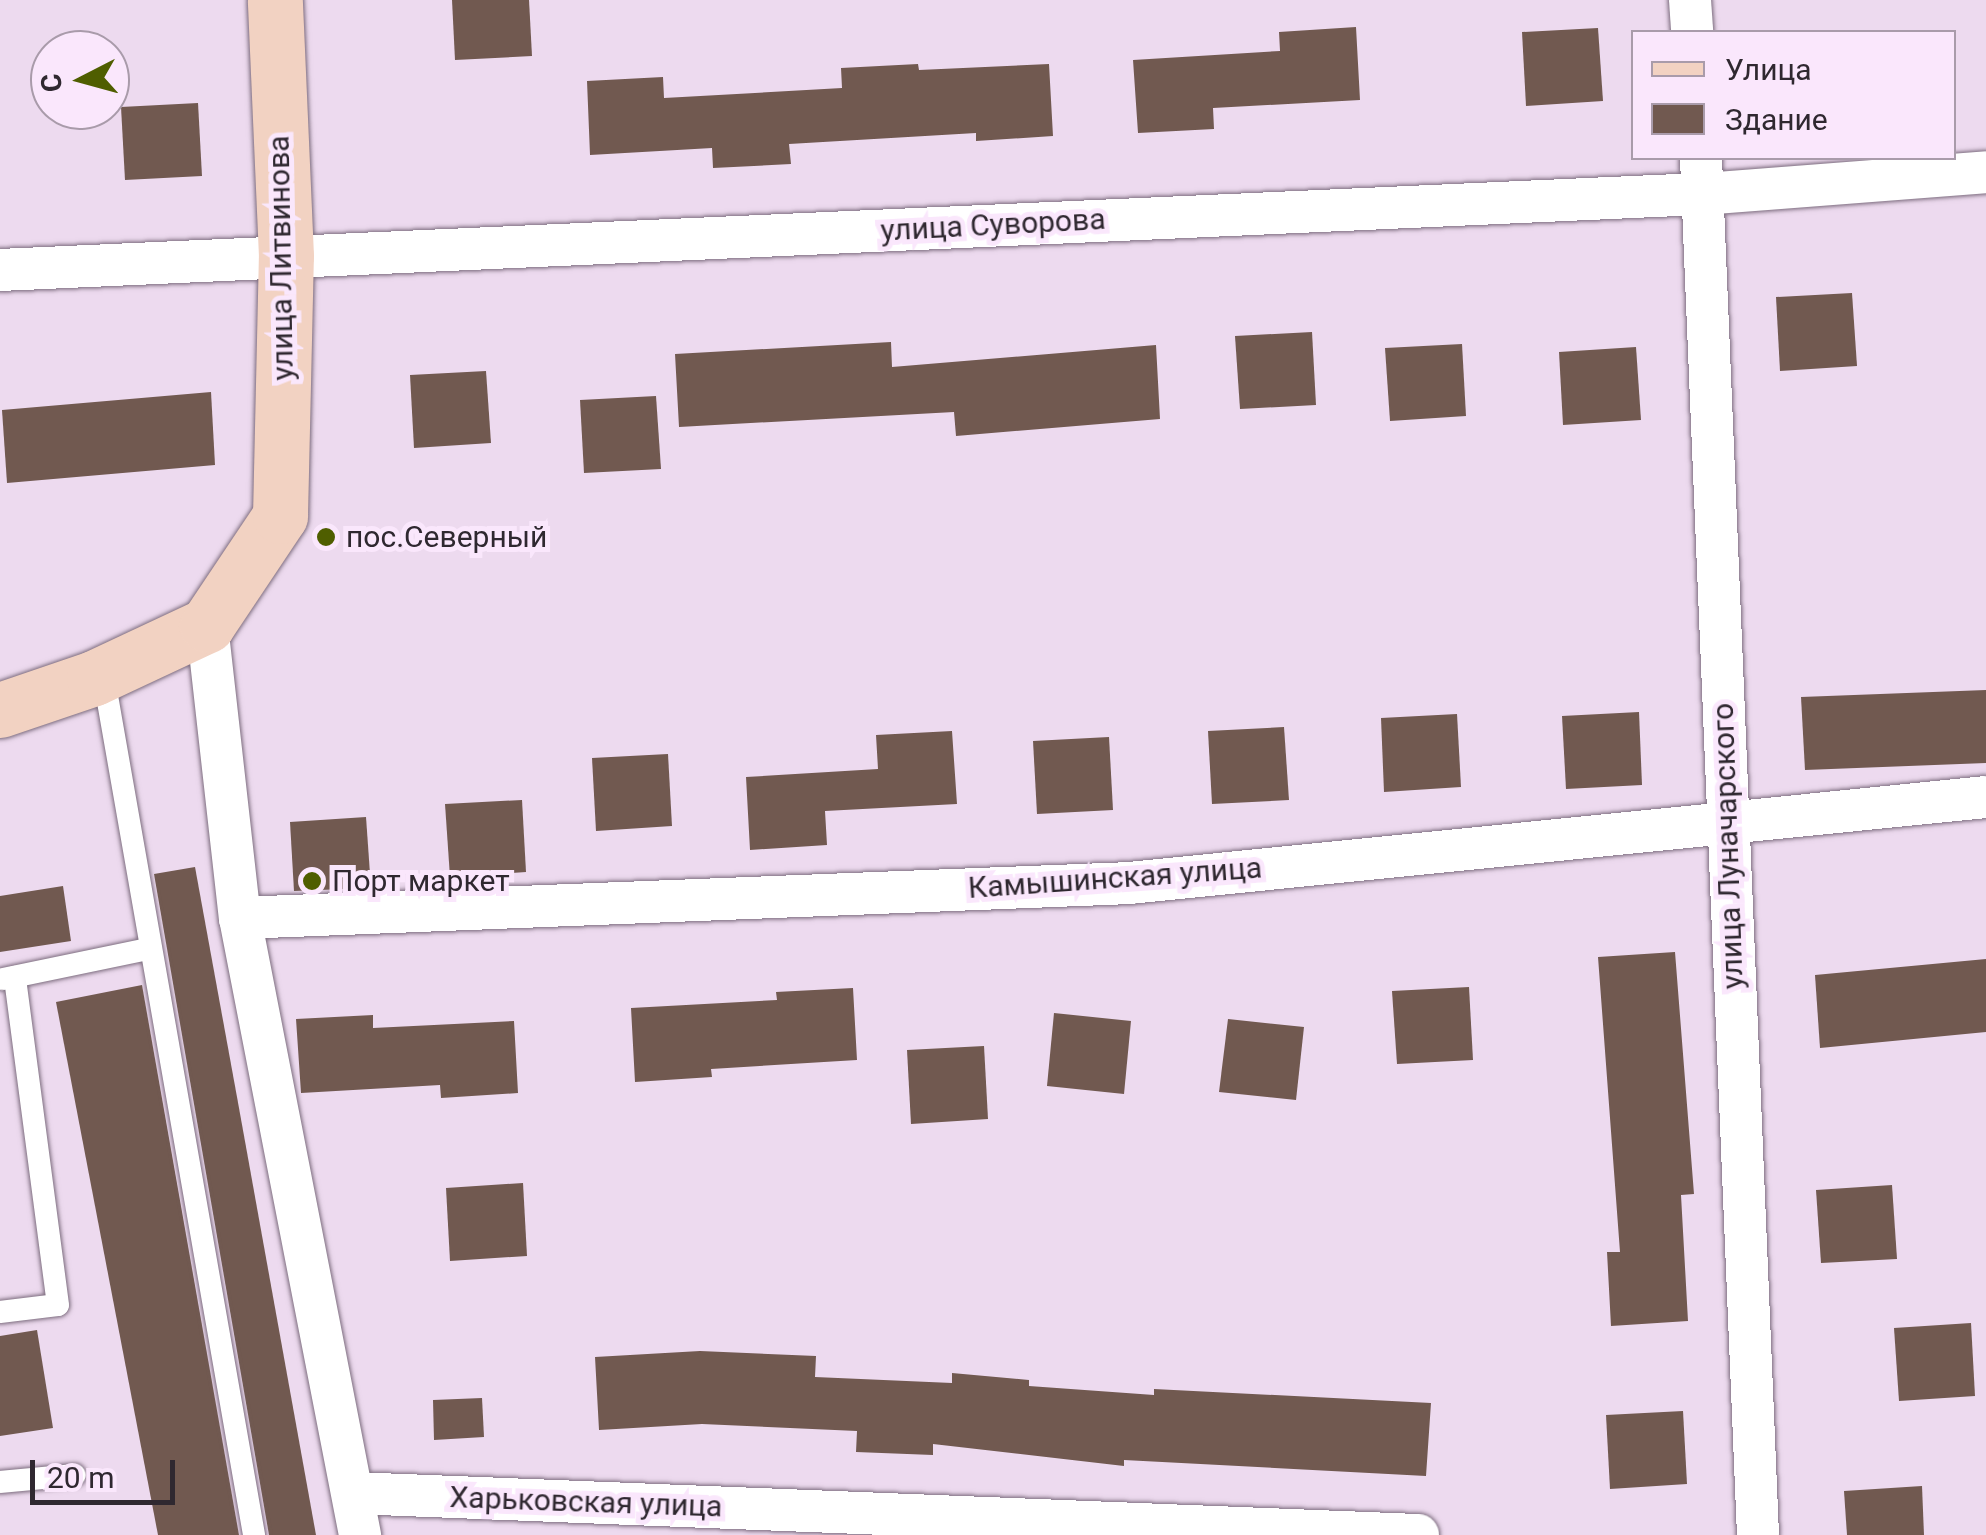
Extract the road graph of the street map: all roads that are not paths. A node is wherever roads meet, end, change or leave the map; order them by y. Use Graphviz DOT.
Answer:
graph roads {
  1 [pos="275,0"];
  2 [pos="1690,0"];
  3 [pos="1692,30"];
  4 [pos="1986,172"];
  5 [pos="1702,176"];
  6 [pos="286,256"];
  7 [pos="0,270"];
  8 [pos="207,625"];
  9 [pos="103,673"];
  10 [pos="0,710"];
  11 [pos="1986,797"];
  12 [pos="1726,819"];
  13 [pos="240,918"];
  14 [pos="148,950"];
  15 [pos="8,979"];
  16 [pos="0,1312"];
  17 [pos="76,1475"];
  18 [pos="0,1482"];
  19 [pos="353,1493"];
  20 [pos="254,1535"];
  21 [pos="360,1535"];
  22 [pos="1418,1535"];
  23 [pos="1758,1535"];
  1 -- 6 [label="street, улица Литвинова"];
  2 -- 3 [label="street"];
  4 -- 5 [label="street, улица Суворова"];
  5 -- 6 [label="street, улица Суворова"];
  5 -- 12 [label="street, улица Луначарского"];
  6 -- 7 [label="street, улица Суворова"];
  6 -- 8 [label="street, улица Литвинова"];
  8 -- 9 [label="street"];
  8 -- 13 [label="street"];
  9 -- 10 [label="street"];
  9 -- 14 [label="lane"];
  11 -- 12 [label="street, Камышинская улица"];
  12 -- 13 [label="street, Камышинская улица"];
  12 -- 23 [label="street, улица Луначарского"];
  13 -- 19 [label="street"];
  14 -- 15 [label="lane"];
  14 -- 20 [label="lane"];
  15 -- 16 [label="lane"];
  17 -- 18 [label="lane"];
  19 -- 21 [label="street"];
  19 -- 22 [label="street, Харьковская улица"];
}
